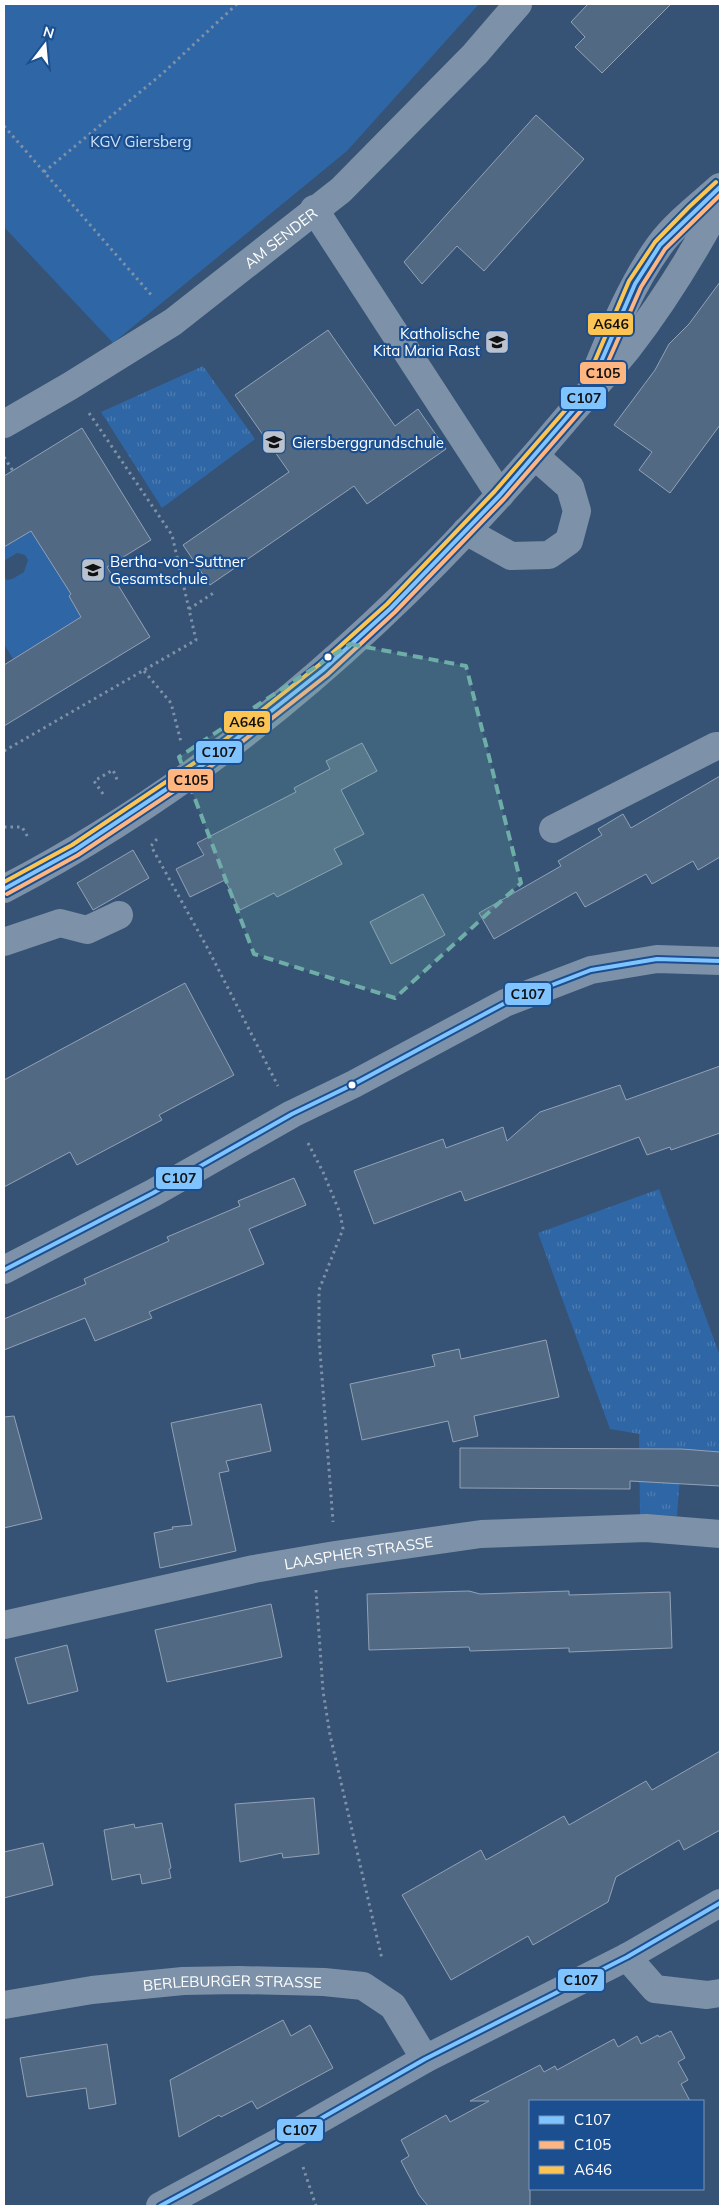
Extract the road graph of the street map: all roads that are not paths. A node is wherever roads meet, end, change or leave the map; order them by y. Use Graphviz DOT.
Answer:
graph roads {
  1 [pos="518,4"];
  2 [pos="720,188"];
  3 [pos="720,204"];
  4 [pos="314,209"];
  5 [pos="587,394"];
  6 [pos="4,424"];
  7 [pos="535,456"];
  8 [pos="500,495"];
  9 [pos="466,531"];
  10 [pos="720,746"];
  11 [pos="553,830"];
  12 [pos="4,889"];
  13 [pos="119,915"];
  14 [pos="4,942"];
  15 [pos="720,961"];
  16 [pos="4,1270"];
  17 [pos="720,1534"];
  18 [pos="4,1625"];
  19 [pos="720,1903"];
  20 [pos="627,1957"];
  21 [pos="720,1994"];
  22 [pos="4,2005"];
  23 [pos="425,2059"];
  24 [pos="160,2206"];
  1 -- 4 [label="street, AM SENDER"];
  2 -- 5 [label="street"];
  3 -- 5 [label="street"];
  4 -- 6 [label="street, AM SENDER"];
  4 -- 8 [label="street"];
  5 -- 7 [label="street"];
  7 -- 8 [label="street"];
  7 -- 9 [label="street"];
  8 -- 9 [label="street"];
  9 -- 12 [label="street"];
  10 -- 11 [label="street"];
  13 -- 14 [label="street"];
  15 -- 16 [label="street"];
  17 -- 18 [label="street, LAASPHER STRASSE"];
  19 -- 20 [label="street"];
  20 -- 21 [label="street"];
  20 -- 23 [label="street"];
  22 -- 23 [label="street, BERLEBURGER STRASSE"];
  23 -- 24 [label="street"];
}
